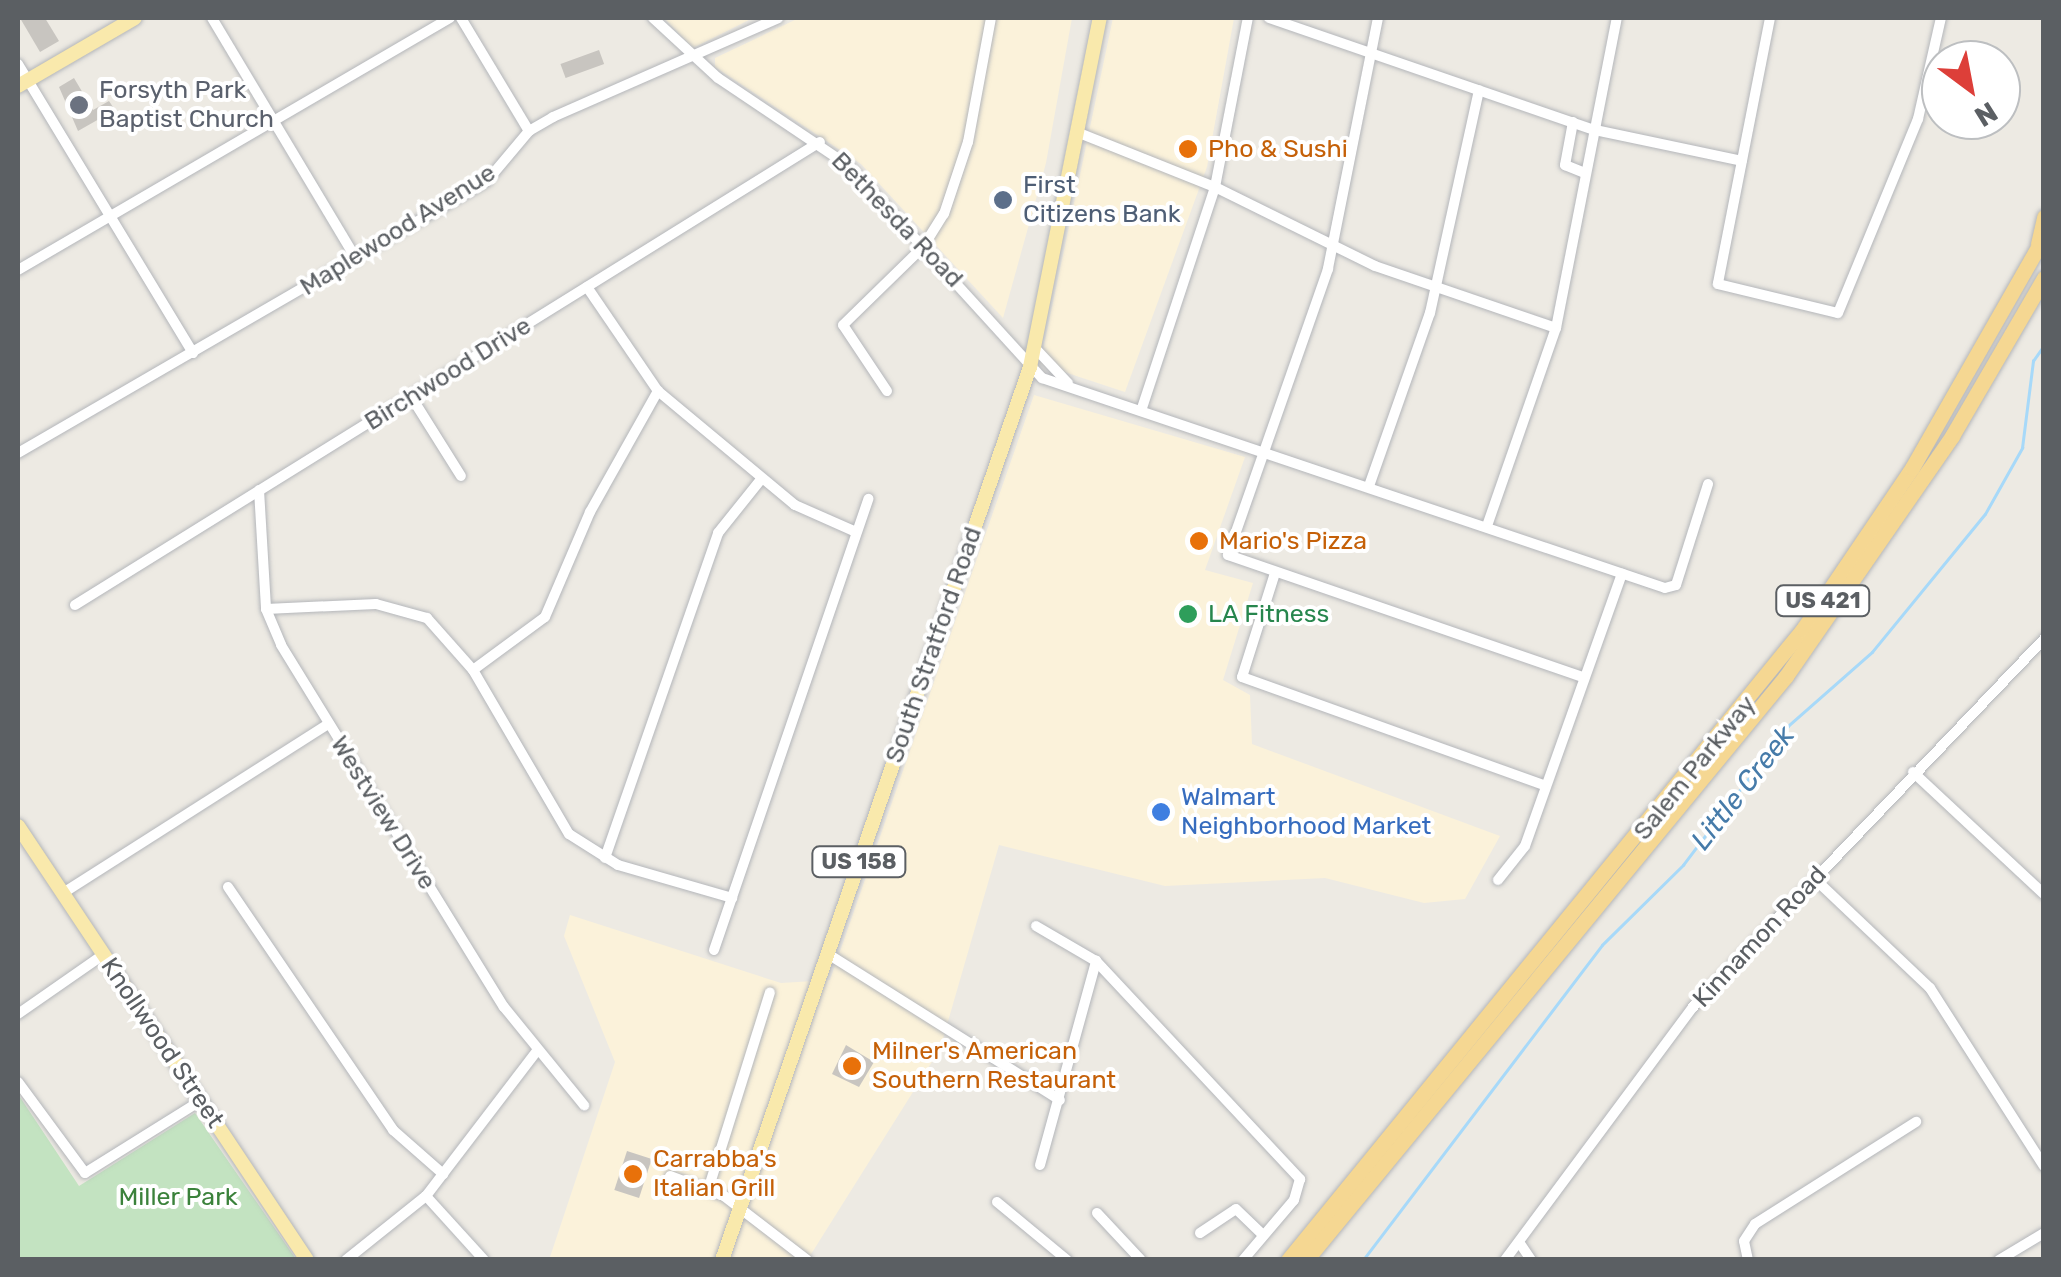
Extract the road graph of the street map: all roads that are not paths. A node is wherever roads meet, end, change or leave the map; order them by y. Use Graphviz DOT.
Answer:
graph roads {
  1 [pos="136,18"];
  2 [pos="212,18"];
  3 [pos="450,18"];
  4 [pos="461,18"];
  5 [pos="653,18"];
  6 [pos="778,18"];
  7 [pos="991,18"];
  8 [pos="1100,18"];
  9 [pos="1248,18"];
  10 [pos="1269,18"];
  11 [pos="1378,18"];
  12 [pos="1617,18"];
  13 [pos="1770,18"];
  14 [pos="1941,18"];
  15 [pos="1371,53"];
  16 [pos="694,60"];
  17 [pos="18,64"];
  18 [pos="21,84"];
  19 [pos="1479,90"];
  20 [pos="274,120"];
  21 [pos="1573,122"];
  22 [pos="1595,130"];
  23 [pos="529,131"];
  24 [pos="1080,133"];
  25 [pos="820,142"];
  26 [pos="1742,161"];
  27 [pos="1586,173"];
  28 [pos="1215,187"];
  29 [pos="2044,217"];
  30 [pos="107,218"];
  31 [pos="2041,242"];
  32 [pos="923,247"];
  33 [pos="1332,248"];
  34 [pos="356,259"];
  35 [pos="18,270"];
  36 [pos="2044,278"];
  37 [pos="1438,285"];
  38 [pos="587,287"];
  39 [pos="1556,328"];
  40 [pos="1035,348"];
  41 [pos="192,353"];
  42 [pos="1030,368"];
  43 [pos="1068,384"];
  44 [pos="658,391"];
  45 [pos="887,392"];
  46 [pos="412,398"];
  47 [pos="1142,408"];
  48 [pos="1265,450"];
  49 [pos="18,453"];
  50 [pos="461,476"];
  51 [pos="762,478"];
  52 [pos="1708,484"];
  53 [pos="1370,486"];
  54 [pos="259,490"];
  55 [pos="868,500"];
  56 [pos="1486,526"];
  57 [pos="854,531"];
  58 [pos="1275,573"];
  59 [pos="1622,574"];
  60 [pos="75,606"];
  61 [pos="266,609"];
  62 [pos="2044,639"];
  63 [pos="474,670"];
  64 [pos="1583,678"];
  65 [pos="327,724"];
  66 [pos="1913,772"];
  67 [pos="1544,785"];
  68 [pos="20,835"];
  69 [pos="605,858"];
  70 [pos="1815,879"];
  71 [pos="1498,880"];
  72 [pos="228,887"];
  73 [pos="62,893"];
  74 [pos="2044,894"];
  75 [pos="732,898"];
  76 [pos="1036,926"];
  77 [pos="714,950"];
  78 [pos="828,954"];
  79 [pos="103,955"];
  80 [pos="1096,961"];
  81 [pos="770,992"];
  82 [pos="18,1014"];
  83 [pos="536,1052"];
  84 [pos="18,1082"];
  85 [pos="202,1100"];
  86 [pos="1060,1100"];
  87 [pos="584,1105"];
  88 [pos="1916,1122"];
  89 [pos="1040,1166"];
  90 [pos="2044,1166"];
  91 [pos="443,1174"];
  92 [pos="670,1176"];
  93 [pos="708,1190"];
  94 [pos="426,1196"];
  95 [pos="996,1202"];
  96 [pos="739,1208"];
  97 [pos="1097,1213"];
  98 [pos="1200,1232"];
  99 [pos="2044,1233"];
  100 [pos="1262,1235"];
  101 [pos="1519,1242"];
  102 [pos="308,1260"];
  103 [pos="346,1260"];
  104 [pos="484,1260"];
  105 [pos="722,1260"];
  106 [pos="808,1260"];
  107 [pos="1067,1260"];
  108 [pos="1141,1260"];
  109 [pos="1244,1260"];
  110 [pos="1288,1260"];
  111 [pos="1306,1260"];
  112 [pos="1505,1260"];
  113 [pos="1530,1260"];
  114 [pos="1748,1260"];
  115 [pos="1999,1260"];
  1 -- 18 [label="main road"];
  2 -- 20 [label="street"];
  3 -- 20 [label="street"];
  4 -- 23 [label="street"];
  5 -- 16 [label="street, Bethesda Road"];
  6 -- 16 [label="street, Maplewood Avenue"];
  7 -- 32 [label="street"];
  8 -- 24 [label="main road, South Stratford Road / US 158"];
  9 -- 28 [label="street"];
  10 -- 15 [label="street"];
  11 -- 15 [label="street"];
  12 -- 22 [label="street"];
  13 -- 26 [label="street"];
  14 -- 26 [label="street"];
  15 -- 19 [label="street"];
  15 -- 33 [label="street"];
  16 -- 23 [label="street, Maplewood Avenue"];
  16 -- 25 [label="street, Bethesda Road"];
  17 -- 18 [label="street"];
  18 -- 30 [label="street"];
  19 -- 21 [label="street"];
  19 -- 37 [label="street"];
  20 -- 30 [label="street"];
  20 -- 34 [label="street"];
  21 -- 22 [label="street"];
  21 -- 27 [label="street"];
  22 -- 26 [label="street"];
  22 -- 27 [label="street"];
  23 -- 34 [label="street, Maplewood Avenue"];
  24 -- 28 [label="street"];
  24 -- 40 [label="main road, South Stratford Road / US 158"];
  25 -- 32 [label="street, Bethesda Road"];
  25 -- 38 [label="street, Birchwood Drive"];
  27 -- 39 [label="street"];
  28 -- 33 [label="street"];
  28 -- 47 [label="street"];
  29 -- 31 [label="highway, Salem Parkway"];
  30 -- 35 [label="street"];
  30 -- 41 [label="street"];
  31 -- 110 [label="highway, Salem Parkway / US 421"];
  32 -- 42 [label="street, Bethesda Road"];
  32 -- 45 [label="street"];
  33 -- 37 [label="street"];
  33 -- 48 [label="street"];
  34 -- 41 [label="street, Maplewood Avenue"];
  36 -- 111 [label="highway, Salem Parkway / US 421"];
  37 -- 39 [label="street"];
  37 -- 53 [label="street"];
  38 -- 44 [label="street"];
  38 -- 46 [label="street, Birchwood Drive"];
  39 -- 56 [label="street"];
  40 -- 42 [label="main road, South Stratford Road / US 158"];
  40 -- 43 [label="street"];
  41 -- 49 [label="street, Maplewood Avenue"];
  42 -- 43 [label="street"];
  42 -- 78 [label="main road, South Stratford Road / US 158"];
  43 -- 47 [label="street"];
  44 -- 51 [label="street"];
  44 -- 63 [label="street"];
  46 -- 50 [label="street"];
  46 -- 54 [label="street, Birchwood Drive"];
  47 -- 48 [label="street"];
  48 -- 53 [label="street"];
  48 -- 58 [label="street"];
  51 -- 57 [label="street"];
  51 -- 69 [label="street"];
  52 -- 59 [label="street"];
  53 -- 56 [label="street"];
  54 -- 60 [label="street, Birchwood Drive"];
  54 -- 61 [label="street, Westview Drive"];
  55 -- 57 [label="street"];
  56 -- 59 [label="street"];
  57 -- 75 [label="street"];
  58 -- 64 [label="street"];
  58 -- 67 [label="street"];
  59 -- 64 [label="street"];
  61 -- 63 [label="street"];
  61 -- 65 [label="street, Westview Drive"];
  62 -- 66 [label="street, Kinnamon Road"];
  63 -- 69 [label="street"];
  64 -- 67 [label="street"];
  65 -- 73 [label="street"];
  65 -- 83 [label="street, Westview Drive"];
  66 -- 70 [label="street, Kinnamon Road"];
  66 -- 74 [label="street"];
  67 -- 71 [label="street"];
  68 -- 73 [label="main road, Knollwood Street"];
  69 -- 75 [label="street"];
  70 -- 90 [label="street"];
  70 -- 101 [label="street, Kinnamon Road"];
  72 -- 91 [label="street"];
  73 -- 79 [label="main road, Knollwood Street"];
  75 -- 77 [label="street"];
  76 -- 80 [label="street"];
  78 -- 86 [label="street"];
  78 -- 96 [label="main road, South Stratford Road / US 158"];
  79 -- 82 [label="street"];
  79 -- 85 [label="main road, Knollwood Street"];
  80 -- 86 [label="street"];
  80 -- 100 [label="street"];
  81 -- 93 [label="street"];
  83 -- 87 [label="street, Westview Drive"];
  83 -- 91 [label="street"];
  84 -- 85 [label="street"];
  85 -- 102 [label="main road, Knollwood Street"];
  86 -- 89 [label="street"];
  88 -- 114 [label="street"];
  91 -- 94 [label="street"];
  92 -- 93 [label="street"];
  93 -- 96 [label="street"];
  94 -- 103 [label="street"];
  94 -- 104 [label="street"];
  95 -- 107 [label="street"];
  96 -- 105 [label="main road, South Stratford Road / US 158"];
  96 -- 106 [label="street"];
  97 -- 108 [label="street"];
  98 -- 100 [label="street"];
  99 -- 115 [label="street"];
  100 -- 109 [label="street"];
  101 -- 112 [label="street, Kinnamon Road"];
  101 -- 113 [label="street"];
}
